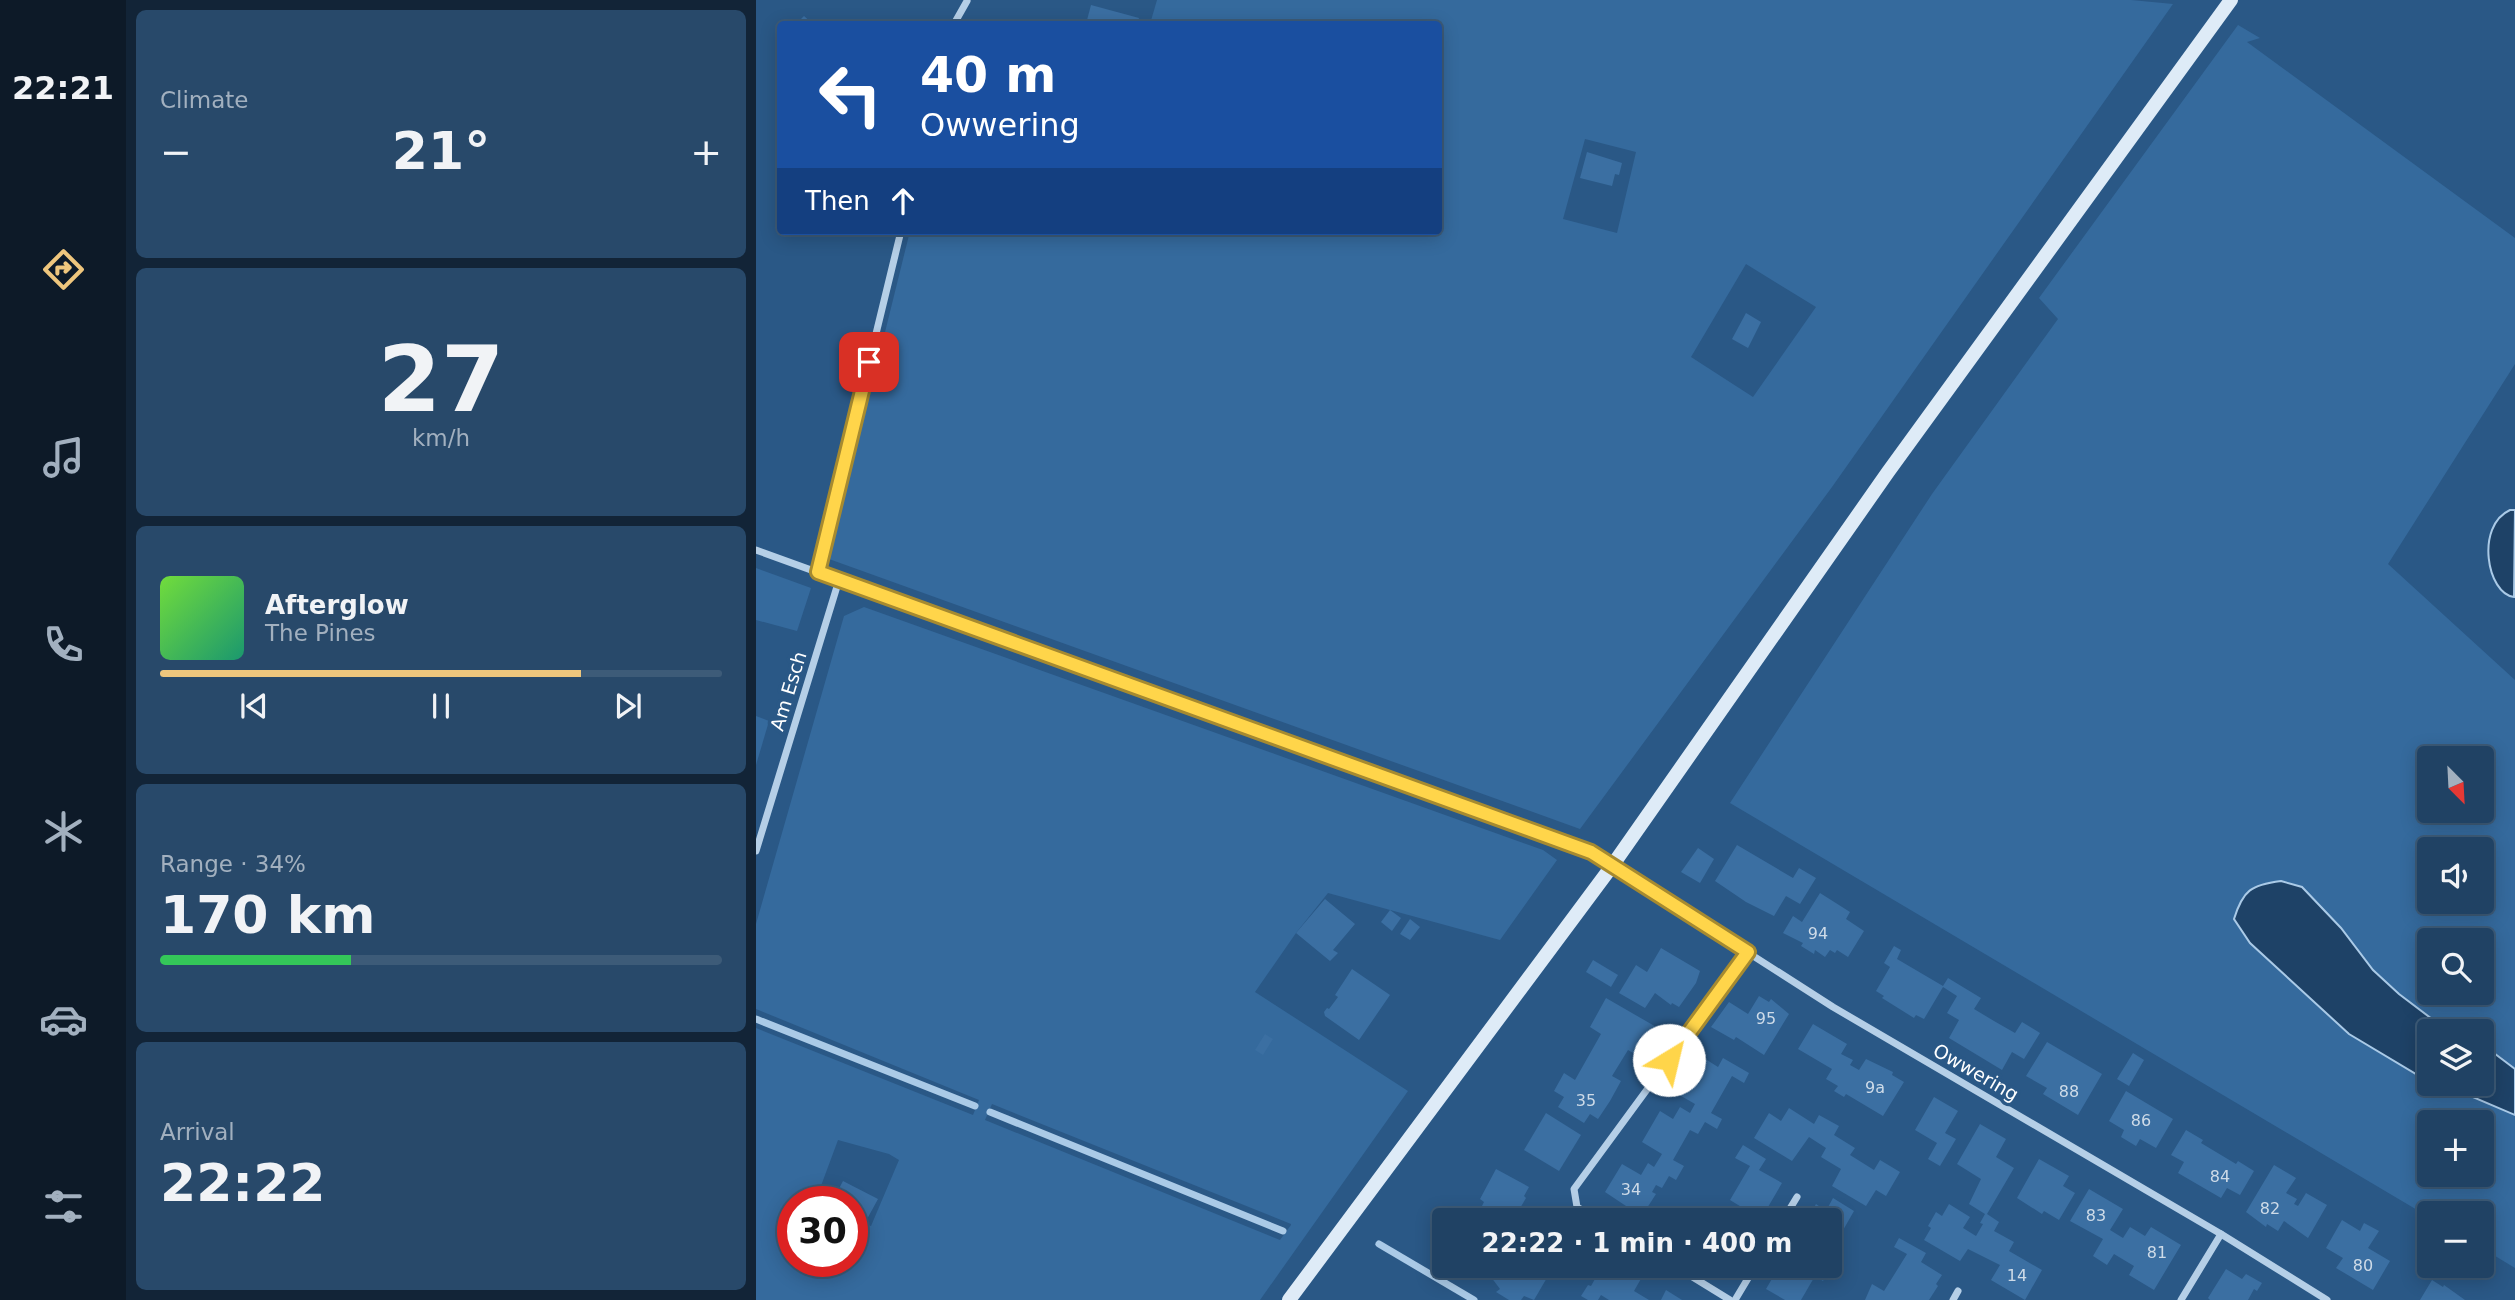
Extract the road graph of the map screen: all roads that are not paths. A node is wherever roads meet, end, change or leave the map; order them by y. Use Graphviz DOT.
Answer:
graph roads {
  1 [pos="2231,0"];
  2 [pos="967,1"];
  3 [pos="956,21"];
  4 [pos="900,235"];
  5 [pos="756,550"];
  6 [pos="818,572"];
  7 [pos="839,580"];
  8 [pos="756,851"];
  9 [pos="1612,866"];
  10 [pos="1748,952"];
  11 [pos="1797,1197"];
  12 [pos="1579,1208"];
  13 [pos="1790,1208"];
  14 [pos="2221,1234"];
  15 [pos="1695,1278"];
  16 [pos="1747,1278"];
  17 [pos="1958,1291"];
  18 [pos="1289,1300"];
  19 [pos="1733,1300"];
  20 [pos="1953,1300"];
  21 [pos="2181,1300"];
  22 [pos="2327,1300"];
  1 -- 9 [label="street"];
  2 -- 3 [label="street"];
  4 -- 6 [label="street"];
  5 -- 6 [label="street"];
  6 -- 7 [label="street"];
  7 -- 8 [label="street, Am Esch"];
  7 -- 9 [label="street"];
  9 -- 10 [label="street, Owwering"];
  9 -- 18 [label="street"];
  10 -- 12 [label="street"];
  10 -- 14 [label="street, Owwering"];
  11 -- 13 [label="street"];
  14 -- 21 [label="street"];
  14 -- 22 [label="street, Owwering"];
  15 -- 19 [label="street"];
  16 -- 19 [label="street"];
  17 -- 20 [label="street"];
}
